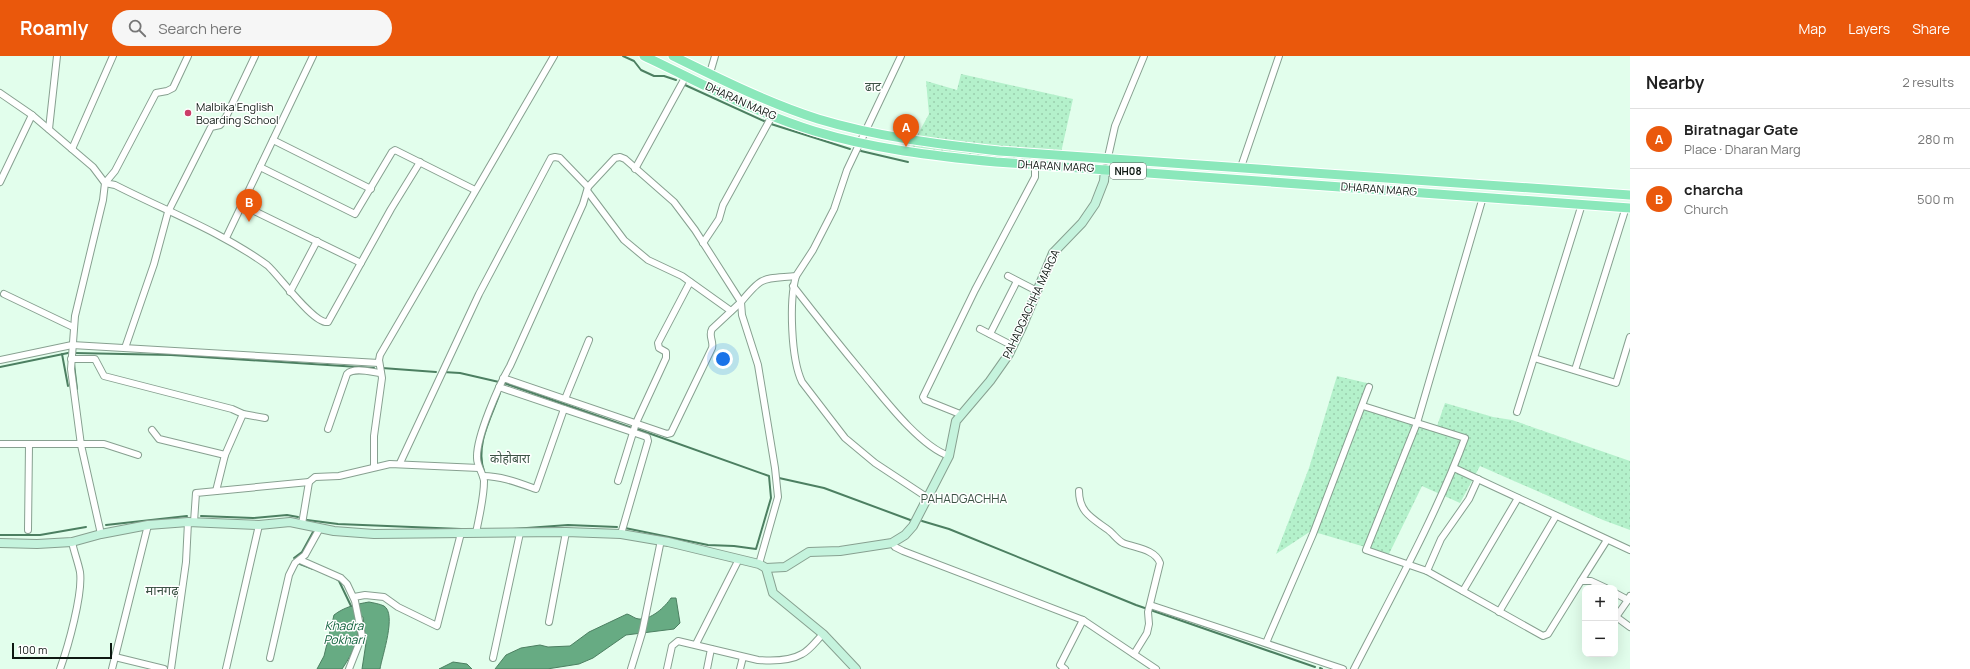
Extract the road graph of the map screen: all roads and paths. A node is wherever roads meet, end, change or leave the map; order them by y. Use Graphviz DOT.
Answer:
graph roads {
  1 [pos="57,56"];
  2 [pos="113,56"];
  3 [pos="188,56"];
  4 [pos="255,56"];
  5 [pos="313,56"];
  6 [pos="554,56"];
  7 [pos="644,56"];
  8 [pos="673,56"];
  9 [pos="715,56"];
  10 [pos="901,56"];
  11 [pos="1144,56"];
  12 [pos="1278,56"];
  13 [pos="710,73"];
  14 [pos="686,76"];
  15 [pos="0,92"];
  16 [pos="32,115"];
  17 [pos="772,116"];
  18 [pos="49,129"];
  19 [pos="866,132"];
  20 [pos="273,140"];
  21 [pos="860,144"];
  22 [pos="72,149"];
  23 [pos="1108,157"];
  24 [pos="420,162"];
  25 [pos="1036,165"];
  26 [pos="260,166"];
  27 [pos="1241,167"];
  28 [pos="635,169"];
  29 [pos="1105,169"];
  30 [pos="0,182"];
  31 [pos="105,183"];
  32 [pos="371,189"];
  33 [pos="475,190"];
  34 [pos="588,190"];
  35 [pos="1630,195"];
  36 [pos="1483,197"];
  37 [pos="1582,204"];
  38 [pos="242,205"];
  39 [pos="1628,208"];
  40 [pos="168,212"];
  41 [pos="226,238"];
  42 [pos="317,241"];
  43 [pos="703,243"];
  44 [pos="361,263"];
  45 [pos="796,276"];
  46 [pos="1008,276"];
  47 [pos="1017,281"];
  48 [pos="690,282"];
  49 [pos="793,286"];
  50 [pos="1037,291"];
  51 [pos="290,292"];
  52 [pos="4,294"];
  53 [pos="741,302"];
  54 [pos="731,311"];
  55 [pos="73,327"];
  56 [pos="980,330"];
  57 [pos="990,334"];
  58 [pos="1630,337"];
  59 [pos="589,340"];
  60 [pos="72,345"];
  61 [pos="1013,346"];
  62 [pos="125,348"];
  63 [pos="1534,358"];
  64 [pos="71,359"];
  65 [pos="0,360"];
  66 [pos="379,363"];
  67 [pos="1575,370"];
  68 [pos="381,373"];
  69 [pos="503,378"];
  70 [pos="499,387"];
  71 [pos="1369,387"];
  72 [pos="565,399"];
  73 [pos="1363,406"];
  74 [pos="564,409"];
  75 [pos="1517,412"];
  76 [pos="243,414"];
  77 [pos="960,414"];
  78 [pos="266,418"];
  79 [pos="636,423"];
  80 [pos="1417,423"];
  81 [pos="328,429"];
  82 [pos="152,430"];
  83 [pos="634,432"];
  84 [pos="0,444"];
  85 [pos="29,444"];
  86 [pos="81,445"];
  87 [pos="225,455"];
  88 [pos="138,456"];
  89 [pos="949,456"];
  90 [pos="400,463"];
  91 [pos="374,467"];
  92 [pos="479,468"];
  93 [pos="1454,468"];
  94 [pos="483,476"];
  95 [pos="1478,480"];
  96 [pos="618,481"];
  97 [pos="309,482"];
  98 [pos="216,491"];
  99 [pos="1080,491"];
  100 [pos="928,498"];
  101 [pos="1518,498"];
  102 [pos="1556,516"];
  103 [pos="191,522"];
  104 [pos="302,524"];
  105 [pos="148,525"];
  106 [pos="259,525"];
  107 [pos="320,528"];
  108 [pos="28,530"];
  109 [pos="566,532"];
  110 [pos="461,533"];
  111 [pos="476,533"];
  112 [pos="520,533"];
  113 [pos="101,534"];
  114 [pos="621,534"];
  115 [pos="661,540"];
  116 [pos="1607,540"];
  117 [pos="72,542"];
  118 [pos="0,543"];
  119 [pos="892,543"];
  120 [pos="1630,550"];
  121 [pos="739,559"];
  122 [pos="300,560"];
  123 [pos="1408,564"];
  124 [pos="762,566"];
  125 [pos="1427,571"];
  126 [pos="1581,581"];
  127 [pos="1600,585"];
  128 [pos="1463,591"];
  129 [pos="1618,594"];
  130 [pos="1629,598"];
  131 [pos="355,599"];
  132 [pos="1150,605"];
  133 [pos="1499,612"];
  134 [pos="1618,614"];
  135 [pos="1618,618"];
  136 [pos="1083,620"];
  137 [pos="549,622"];
  138 [pos="1630,627"];
  139 [pos="823,634"];
  140 [pos="1266,643"];
  141 [pos="696,644"];
  142 [pos="711,648"];
  143 [pos="1134,654"];
  144 [pos="743,656"];
  145 [pos="115,657"];
  146 [pos="270,658"];
  147 [pos="493,658"];
  148 [pos="60,669"];
  149 [pos="112,669"];
  150 [pos="164,669"];
  151 [pos="171,669"];
  152 [pos="226,669"];
  153 [pos="349,669"];
  154 [pos="631,669"];
  155 [pos="667,669"];
  156 [pos="707,669"];
  157 [pos="740,669"];
  158 [pos="856,669"];
  159 [pos="1065,669"];
  160 [pos="1156,669"];
  161 [pos="1343,669"];
  162 [pos="1354,669"];
  1 -- 18 [label="street"];
  2 -- 22 [label="street"];
  3 -- 31 [label="street"];
  4 -- 40 [label="street"];
  5 -- 20 [label="street"];
  6 -- 33 [label="street"];
  7 -- 14 [label="main road, DHARAN MARG / NH08"];
  8 -- 13 [label="main road, DHARAN MARG / NH08"];
  9 -- 13 [label="street"];
  10 -- 19 [label="street"];
  11 -- 23 [label="street"];
  12 -- 27 [label="street"];
  13 -- 19 [label="main road, DHARAN MARG / NH08"];
  14 -- 17 [label="main road, DHARAN MARG / NH08"];
  14 -- 28 [label="street"];
  15 -- 16 [label="street"];
  16 -- 18 [label="street"];
  16 -- 30 [label="street"];
  17 -- 21 [label="main road, DHARAN MARG / NH08"];
  17 -- 43 [label="street"];
  18 -- 22 [label="street"];
  19 -- 21 [label="street"];
  19 -- 23 [label="main road, DHARAN MARG / NH08"];
  20 -- 26 [label="street"];
  20 -- 32 [label="street"];
  21 -- 25 [label="main road, DHARAN MARG / NH08"];
  21 -- 45 [label="street"];
  22 -- 31 [label="street"];
  23 -- 27 [label="main road, DHARAN MARG / NH08"];
  24 -- 32 [label="street"];
  24 -- 33 [label="street"];
  24 -- 44 [label="street"];
  25 -- 29 [label="main road, DHARAN MARG / NH08"];
  25 -- 77 [label="street"];
  26 -- 32 [label="street"];
  26 -- 38 [label="street"];
  27 -- 35 [label="main road, DHARAN MARG / NH08"];
  28 -- 34 [label="street"];
  28 -- 43 [label="street"];
  29 -- 36 [label="main road, DHARAN MARG / NH08"];
  29 -- 50 [label="street, PAHADGACHHA MARGA"];
  31 -- 40 [label="street"];
  31 -- 55 [label="street"];
  33 -- 66 [label="street"];
  34 -- 48 [label="street"];
  34 -- 69 [label="street"];
  34 -- 90 [label="street"];
  36 -- 37 [label="main road, DHARAN MARG / NH08"];
  36 -- 80 [label="street"];
  37 -- 39 [label="main road, DHARAN MARG / NH08"];
  37 -- 63 [label="street"];
  38 -- 41 [label="street"];
  38 -- 42 [label="street"];
  39 -- 67 [label="street"];
  40 -- 41 [label="street"];
  40 -- 62 [label="street"];
  41 -- 51 [label="street"];
  42 -- 44 [label="street"];
  42 -- 51 [label="street"];
  43 -- 53 [label="street"];
  44 -- 51 [label="street"];
  45 -- 49 [label="street"];
  45 -- 53 [label="street"];
  46 -- 47 [label="street"];
  47 -- 50 [label="street"];
  47 -- 57 [label="street"];
  48 -- 54 [label="street"];
  48 -- 79 [label="street"];
  49 -- 89 [label="street"];
  49 -- 100 [label="street"];
  50 -- 61 [label="street, PAHADGACHHA MARGA"];
  52 -- 55 [label="street"];
  53 -- 54 [label="street"];
  53 -- 124 [label="street"];
  54 -- 79 [label="street"];
  55 -- 60 [label="street"];
  56 -- 57 [label="street"];
  57 -- 61 [label="street"];
  58 -- 67 [label="street"];
  59 -- 72 [label="street"];
  60 -- 62 [label="street"];
  60 -- 64 [label="street"];
  60 -- 65 [label="street"];
  61 -- 77 [label="street, PAHADGACHHA MARGA"];
  62 -- 66 [label="street"];
  63 -- 67 [label="street"];
  63 -- 75 [label="street"];
  64 -- 76 [label="street"];
  64 -- 86 [label="street"];
  66 -- 68 [label="street"];
  68 -- 81 [label="street"];
  68 -- 91 [label="street"];
  69 -- 70 [label="street"];
  69 -- 72 [label="street"];
  70 -- 74 [label="street"];
  70 -- 92 [label="street"];
  71 -- 73 [label="street"];
  72 -- 79 [label="street"];
  73 -- 80 [label="street"];
  73 -- 140 [label="street"];
  74 -- 83 [label="street"];
  74 -- 94 [label="street"];
  76 -- 78 [label="street"];
  76 -- 87 [label="street"];
  77 -- 89 [label="street, PAHADGACHHA MARGA"];
  79 -- 83 [label="street"];
  80 -- 93 [label="street"];
  80 -- 123 [label="street"];
  82 -- 87 [label="street"];
  83 -- 96 [label="street"];
  83 -- 114 [label="street"];
  84 -- 85 [label="street"];
  85 -- 86 [label="street"];
  85 -- 108 [label="street"];
  86 -- 88 [label="street"];
  86 -- 113 [label="street"];
  87 -- 98 [label="street"];
  89 -- 100 [label="street, PAHADGACHHA MARGA"];
  90 -- 91 [label="street"];
  90 -- 92 [label="street"];
  91 -- 97 [label="street"];
  92 -- 94 [label="street"];
  93 -- 95 [label="street"];
  93 -- 123 [label="street"];
  94 -- 111 [label="street"];
  95 -- 101 [label="street"];
  95 -- 125 [label="street"];
  97 -- 98 [label="street"];
  97 -- 104 [label="street"];
  98 -- 103 [label="street"];
  99 -- 132 [label="street"];
  100 -- 119 [label="street, PAHADGACHHA MARGA"];
  101 -- 102 [label="street"];
  101 -- 128 [label="street"];
  102 -- 116 [label="street"];
  102 -- 133 [label="street"];
  103 -- 105 [label="street, PAHADGACHHA MARGA"];
  103 -- 106 [label="street, PAHADGACHHA MARGA"];
  103 -- 151 [label="street"];
  104 -- 106 [label="street, PAHADGACHHA MARGA"];
  104 -- 107 [label="street, PAHADGACHHA MARGA"];
  105 -- 113 [label="street, PAHADGACHHA MARGA"];
  105 -- 145 [label="street"];
  106 -- 152 [label="street"];
  107 -- 110 [label="street, PAHADGACHHA MARGA"];
  107 -- 122 [label="street"];
  109 -- 112 [label="street, PAHADGACHHA MARGA"];
  109 -- 114 [label="street, PAHADGACHHA MARGA"];
  109 -- 137 [label="street"];
  110 -- 111 [label="street, PAHADGACHHA MARGA"];
  110 -- 131 [label="street"];
  111 -- 112 [label="street, PAHADGACHHA MARGA"];
  112 -- 147 [label="street"];
  113 -- 117 [label="street, PAHADGACHHA MARGA"];
  114 -- 115 [label="street, PAHADGACHHA MARGA"];
  115 -- 121 [label="street, PAHADGACHHA MARGA"];
  115 -- 154 [label="street"];
  116 -- 120 [label="street"];
  116 -- 126 [label="street"];
  117 -- 118 [label="street, PAHADGACHHA MARGA"];
  117 -- 148 [label="street"];
  119 -- 124 [label="street, PAHADGACHHA MARGA"];
  119 -- 136 [label="street"];
  121 -- 124 [label="street, PAHADGACHHA MARGA"];
  121 -- 141 [label="street"];
  122 -- 131 [label="street"];
  122 -- 146 [label="street"];
  123 -- 125 [label="street"];
  123 -- 162 [label="street"];
  124 -- 139 [label="street"];
  125 -- 128 [label="street"];
  126 -- 127 [label="street"];
  126 -- 133 [label="street"];
  128 -- 133 [label="street"];
  129 -- 130 [label="street"];
  130 -- 134 [label="street"];
  131 -- 153 [label="street"];
  132 -- 140 [label="street"];
  132 -- 143 [label="street"];
  135 -- 138 [label="street"];
  136 -- 143 [label="street"];
  136 -- 159 [label="street"];
  139 -- 144 [label="street"];
  139 -- 158 [label="street"];
  140 -- 161 [label="street"];
  141 -- 142 [label="street"];
  141 -- 155 [label="street"];
  142 -- 144 [label="street"];
  142 -- 156 [label="street"];
  143 -- 160 [label="street"];
  144 -- 157 [label="street"];
  145 -- 149 [label="street"];
  145 -- 150 [label="street"];
}
